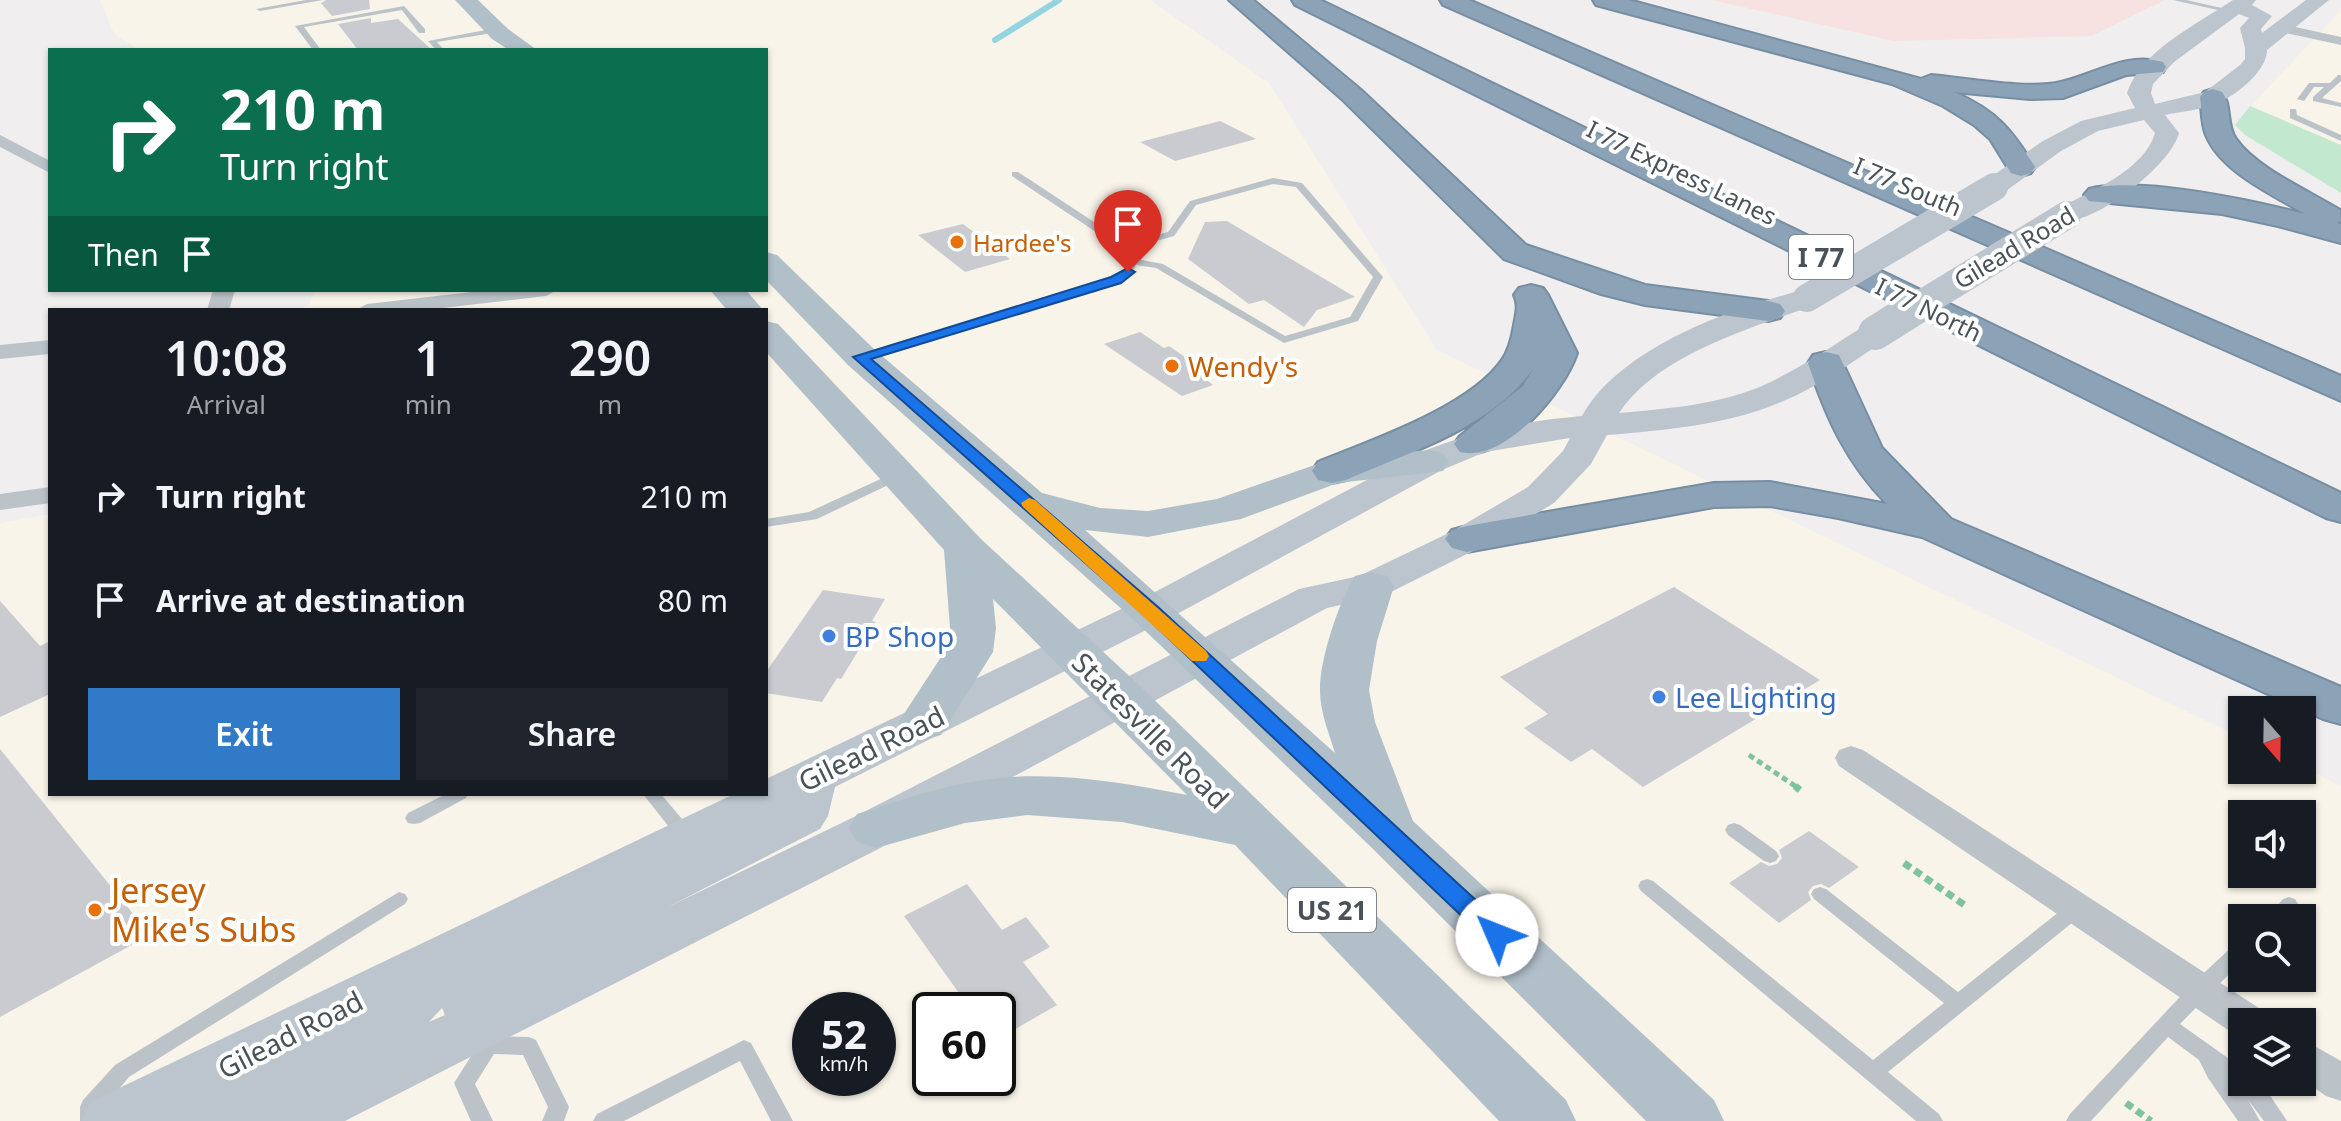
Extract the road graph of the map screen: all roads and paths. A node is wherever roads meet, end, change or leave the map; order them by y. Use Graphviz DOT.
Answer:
graph roads {
  1 [pos="320,0"];
  2 [pos="466,0"];
  3 [pos="1240,0"];
  4 [pos="1303,0"];
  5 [pos="1328,0"];
  6 [pos="1451,0"];
  7 [pos="1476,0"];
  8 [pos="1604,0"];
  9 [pos="2176,0"];
  10 [pos="2208,0"];
  11 [pos="2319,0"];
  12 [pos="2238,6"];
  13 [pos="260,9"];
  14 [pos="2282,28"];
  15 [pos="427,36"];
  16 [pos="502,38"];
  17 [pos="2341,41"];
  18 [pos="316,48"];
  19 [pos="438,48"];
  20 [pos="521,48"];
  21 [pos="2256,48"];
  22 [pos="2154,67"];
  23 [pos="2341,77"];
  24 [pos="1901,79"];
  25 [pos="2333,85"];
  26 [pos="2213,97"];
  27 [pos="2301,99"];
  28 [pos="2341,105"];
  29 [pos="2150,111"];
  30 [pos="2293,111"];
  31 [pos="2341,138"];
  32 [pos="0,140"];
  33 [pos="48,167"];
  34 [pos="2021,167"];
  35 [pos="1015,174"];
  36 [pos="2099,195"];
  37 [pos="2341,224"];
  38 [pos="2341,234"];
  39 [pos="1125,247"];
  40 [pos="1515,252"];
  41 [pos="1133,261"];
  42 [pos="768,264"];
  43 [pos="528,292"];
  44 [pos="729,292"];
  45 [pos="1535,305"];
  46 [pos="385,308"];
  47 [pos="744,308"];
  48 [pos="1768,311"];
  49 [pos="768,333"];
  50 [pos="48,347"];
  51 [pos="0,352"];
  52 [pos="861,357"];
  53 [pos="1826,363"];
  54 [pos="2341,372"];
  55 [pos="2341,390"];
  56 [pos="1595,427"];
  57 [pos="1474,444"];
  58 [pos="1429,462"];
  59 [pos="1332,471"];
  60 [pos="900,474"];
  61 [pos="2341,487"];
  62 [pos="48,495"];
  63 [pos="0,502"];
  64 [pos="1028,502"];
  65 [pos="2341,509"];
  66 [pos="768,523"];
  67 [pos="1936,528"];
  68 [pos="1467,539"];
  69 [pos="966,548"];
  70 [pos="1371,586"];
  71 [pos="1151,611"];
  72 [pos="1070,650"];
  73 [pos="1201,658"];
  74 [pos="1122,697"];
  75 [pos="2341,707"];
  76 [pos="923,723"];
  77 [pos="1749,755"];
  78 [pos="1851,758"];
  79 [pos="813,777"];
  80 [pos="1800,790"];
  81 [pos="456,796"];
  82 [pos="653,796"];
  83 [pos="414,818"];
  84 [pos="1248,827"];
  85 [pos="876,828"];
  86 [pos="1734,830"];
  87 [pos="1390,832"];
  88 [pos="688,838"];
  89 [pos="1770,856"];
  90 [pos="1904,863"];
  91 [pos="1647,886"];
  92 [pos="1820,894"];
  93 [pos="399,899"];
  94 [pos="1966,906"];
  95 [pos="2077,908"];
  96 [pos="433,961"];
  97 [pos="2228,962"];
  98 [pos="2199,990"];
  99 [pos="1959,1004"];
  100 [pos="2228,1009"];
  101 [pos="2166,1025"];
  102 [pos="484,1036"];
  103 [pos="2206,1053"];
  104 [pos="2316,1066"];
  105 [pos="2228,1070"];
  106 [pos="1873,1072"];
  107 [pos="2341,1083"];
  108 [pos="2258,1096"];
  109 [pos="97,1116"];
  110 [pos="194,1121"];
  111 [pos="286,1121"];
  112 [pos="482,1121"];
  113 [pos="553,1121"];
  114 [pos="604,1121"];
  115 [pos="782,1121"];
  116 [pos="1543,1121"];
  117 [pos="1691,1121"];
  118 [pos="1932,1121"];
  119 [pos="2077,1121"];
  120 [pos="2249,1121"];
  121 [pos="2276,1121"];
  1 -- 13 [label="lane"];
  2 -- 16 [label="main road"];
  3 -- 40 [label="highway"];
  4 -- 65 [label="highway, I 77 North / I 77"];
  5 -- 61 [label="highway, I 77 Express Lanes / I 77"];
  6 -- 55 [label="highway"];
  7 -- 54 [label="highway, I 77 South"];
  8 -- 24 [label="highway"];
  9 -- 12 [label="lane"];
  10 -- 12 [label="lane"];
  11 -- 14 [label="main road"];
  12 -- 21 [label="main road"];
  12 -- 22 [label="main road"];
  14 -- 17 [label="street"];
  14 -- 21 [label="main road"];
  15 -- 16 [label="lane"];
  15 -- 18 [label="lane"];
  15 -- 19 [label="lane"];
  16 -- 20 [label="main road"];
  21 -- 26 [label="main road"];
  22 -- 24 [label="highway"];
  22 -- 29 [label="main road, Gilead Road"];
  23 -- 25 [label="lane"];
  24 -- 34 [label="highway"];
  25 -- 27 [label="lane"];
  25 -- 28 [label="lane"];
  26 -- 29 [label="main road"];
  26 -- 37 [label="highway"];
  29 -- 34 [label="main road"];
  29 -- 36 [label="main road, Gilead Road"];
  30 -- 31 [label="lane"];
  32 -- 33 [label="street"];
  34 -- 48 [label="main road, bridge"];
  35 -- 39 [label="lane"];
  36 -- 38 [label="highway"];
  36 -- 53 [label="main road, Gilead Road, bridge"];
  39 -- 41 [label="lane"];
  39 -- 41 [label="lane"];
  40 -- 45 [label="highway"];
  40 -- 48 [label="highway"];
  41 -- 52 [label="lane"];
  42 -- 52 [label="main road"];
  43 -- 46 [label="street"];
  44 -- 47 [label="main road"];
  45 -- 57 [label="highway"];
  45 -- 59 [label="highway"];
  48 -- 56 [label="main road"];
  49 -- 60 [label="main road, Statesville Road / US 21"];
  50 -- 51 [label="street"];
  52 -- 64 [label="main road"];
  53 -- 56 [label="main road, Gilead Road"];
  53 -- 67 [label="highway"];
  56 -- 57 [label="main road, Gilead Road"];
  56 -- 68 [label="main road"];
  57 -- 58 [label="main road, Gilead Road"];
  58 -- 59 [label="main road"];
  58 -- 71 [label="main road, Gilead Road"];
  59 -- 64 [label="main road"];
  60 -- 66 [label="lane"];
  60 -- 69 [label="main road, Statesville Road / US 21"];
  62 -- 63 [label="street"];
  64 -- 71 [label="main road"];
  67 -- 68 [label="highway"];
  67 -- 75 [label="highway"];
  68 -- 70 [label="main road"];
  69 -- 72 [label="main road, Statesville Road / US 21"];
  69 -- 76 [label="main road"];
  70 -- 73 [label="main road"];
  70 -- 87 [label="main road"];
  71 -- 72 [label="main road, Gilead Road"];
  71 -- 73 [label="main road"];
  72 -- 74 [label="main road, Statesville Road / US 21"];
  72 -- 76 [label="main road, Gilead Road"];
  73 -- 74 [label="main road"];
  73 -- 87 [label="main road"];
  74 -- 84 [label="main road, Statesville Road / US 21"];
  74 -- 85 [label="main road"];
  76 -- 79 [label="main road, Gilead Road"];
  77 -- 80 [label="path"];
  78 -- 95 [label="street"];
  79 -- 88 [label="main road, Gilead Road"];
  79 -- 102 [label="main road"];
  81 -- 83 [label="lane"];
  82 -- 88 [label="lane"];
  84 -- 85 [label="main road"];
  84 -- 116 [label="main road, Statesville Road / US 21"];
  85 -- 102 [label="main road"];
  86 -- 89 [label="lane"];
  87 -- 117 [label="main road"];
  88 -- 96 [label="main road, Gilead Road"];
  90 -- 94 [label="path"];
  91 -- 106 [label="lane"];
  92 -- 99 [label="lane"];
  93 -- 109 [label="lane"];
  95 -- 98 [label="street"];
  95 -- 99 [label="lane"];
  96 -- 109 [label="main road, Gilead Road"];
  96 -- 110 [label="main road"];
  97 -- 98 [label="lane"];
  98 -- 100 [label="street"];
  98 -- 101 [label="lane"];
  99 -- 106 [label="lane"];
  101 -- 103 [label="lane"];
  101 -- 119 [label="lane"];
  102 -- 111 [label="main road"];
  102 -- 112 [label="lane"];
  102 -- 113 [label="lane"];
  103 -- 105 [label="lane"];
  103 -- 120 [label="lane"];
  104 -- 107 [label="street"];
  106 -- 118 [label="lane"];
  108 -- 121 [label="lane"];
  114 -- 115 [label="lane"];
}
